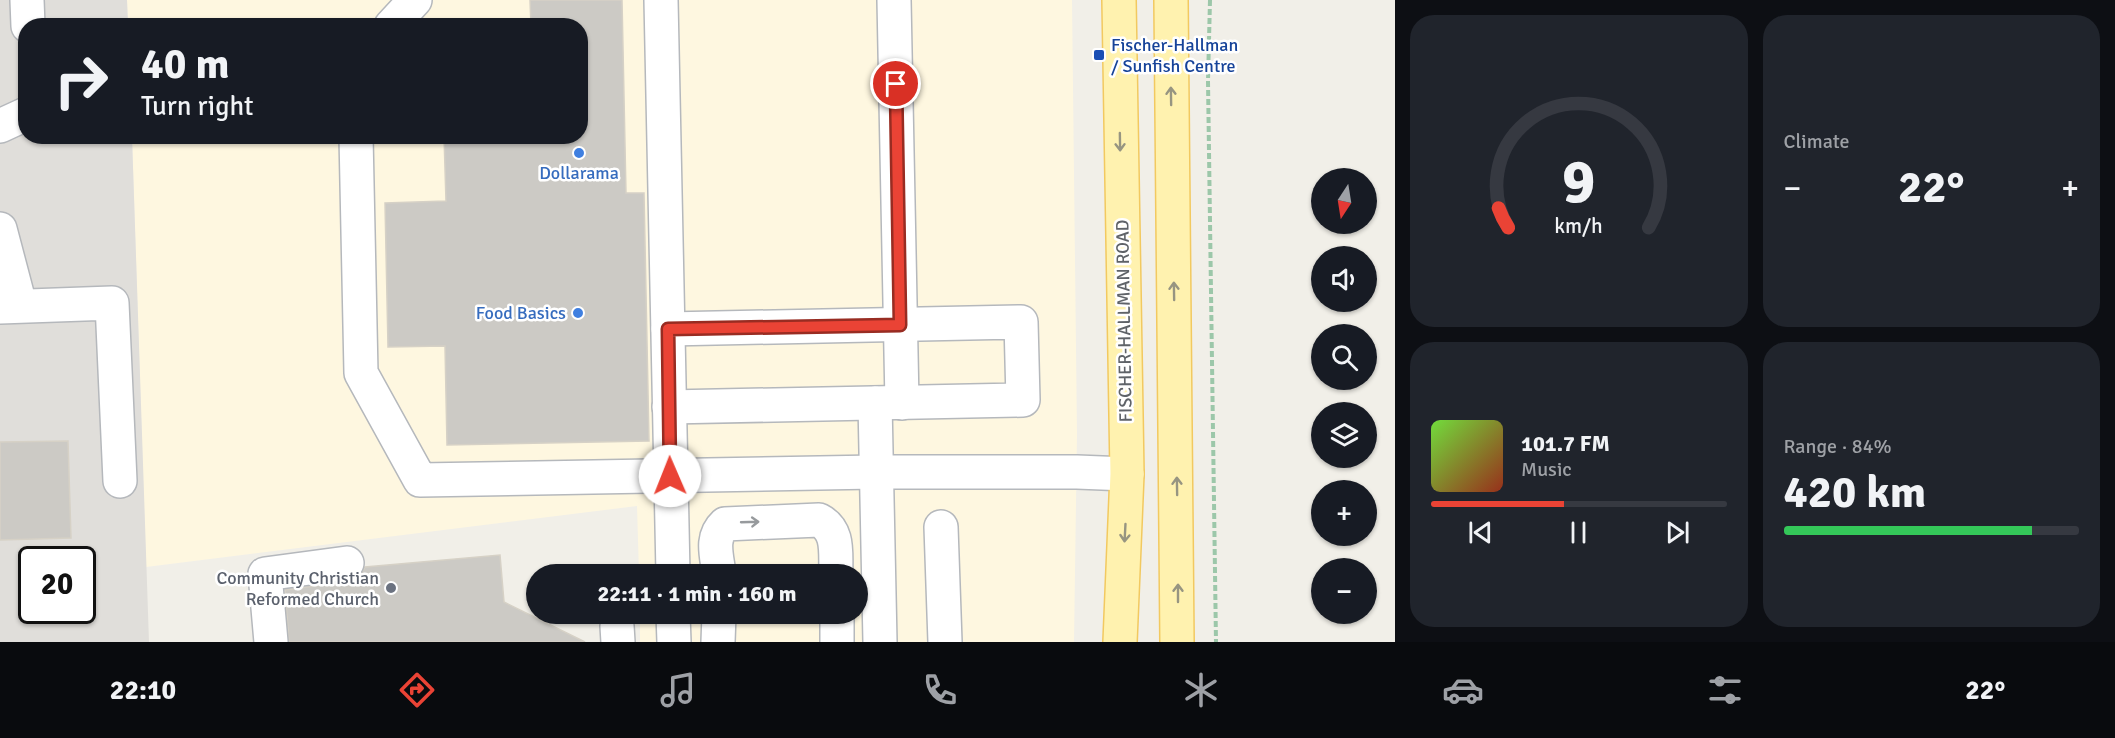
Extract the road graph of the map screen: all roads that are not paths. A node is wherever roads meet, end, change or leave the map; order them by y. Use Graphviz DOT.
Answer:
graph roads {
  1 [pos="27,0"];
  2 [pos="415,0"];
  3 [pos="661,0"];
  4 [pos="894,0"];
  5 [pos="1119,0"];
  6 [pos="1171,0"];
  7 [pos="28,18"];
  8 [pos="398,18"];
  9 [pos="18,118"];
  10 [pos="0,126"];
  11 [pos="356,144"];
  12 [pos="0,229"];
  13 [pos="10,306"];
  14 [pos="900,325"];
  15 [pos="668,329"];
  16 [pos="889,403"];
  17 [pos="669,407"];
  18 [pos="876,472"];
  19 [pos="1127,474"];
  20 [pos="670,476"];
  21 [pos="120,481"];
  22 [pos="941,527"];
  23 [pos="347,563"];
  24 [pos="673,564"];
  25 [pos="718,564"];
  26 [pos="835,564"];
  27 [pos="673,624"];
  28 [pos="719,624"];
  29 [pos="837,624"];
  30 [pos="271,642"];
  31 [pos="674,642"];
  32 [pos="718,642"];
  33 [pos="837,642"];
  34 [pos="880,642"];
  35 [pos="945,642"];
  36 [pos="1120,642"];
  37 [pos="1177,642"];
  1 -- 7 [label="lane"];
  2 -- 8 [label="lane"];
  3 -- 15 [label="lane"];
  4 -- 14 [label="lane"];
  5 -- 19 [label="main road, FISCHER-HALLMAN ROAD, one-way"];
  37 -- 6 [label="main road, one-way"];
  9 -- 10 [label="lane"];
  11 -- 20 [label="lane"];
  12 -- 13 [label="lane"];
  13 -- 21 [label="lane"];
  14 -- 15 [label="lane"];
  14 -- 16 [label="lane"];
  14 -- 16 [label="lane"];
  15 -- 17 [label="lane"];
  16 -- 17 [label="lane"];
  16 -- 18 [label="lane"];
  17 -- 20 [label="lane"];
  18 -- 19 [label="lane"];
  18 -- 20 [label="lane"];
  18 -- 34 [label="lane"];
  19 -- 36 [label="main road, FISCHER-HALLMAN ROAD, one-way"];
  20 -- 24 [label="lane"];
  22 -- 35 [label="lane"];
  23 -- 30 [label="lane"];
  25 -- 26 [label="lane, one-way"];
  27 -- 31 [label="lane"];
  28 -- 32 [label="lane"];
  29 -- 33 [label="lane"];
}
